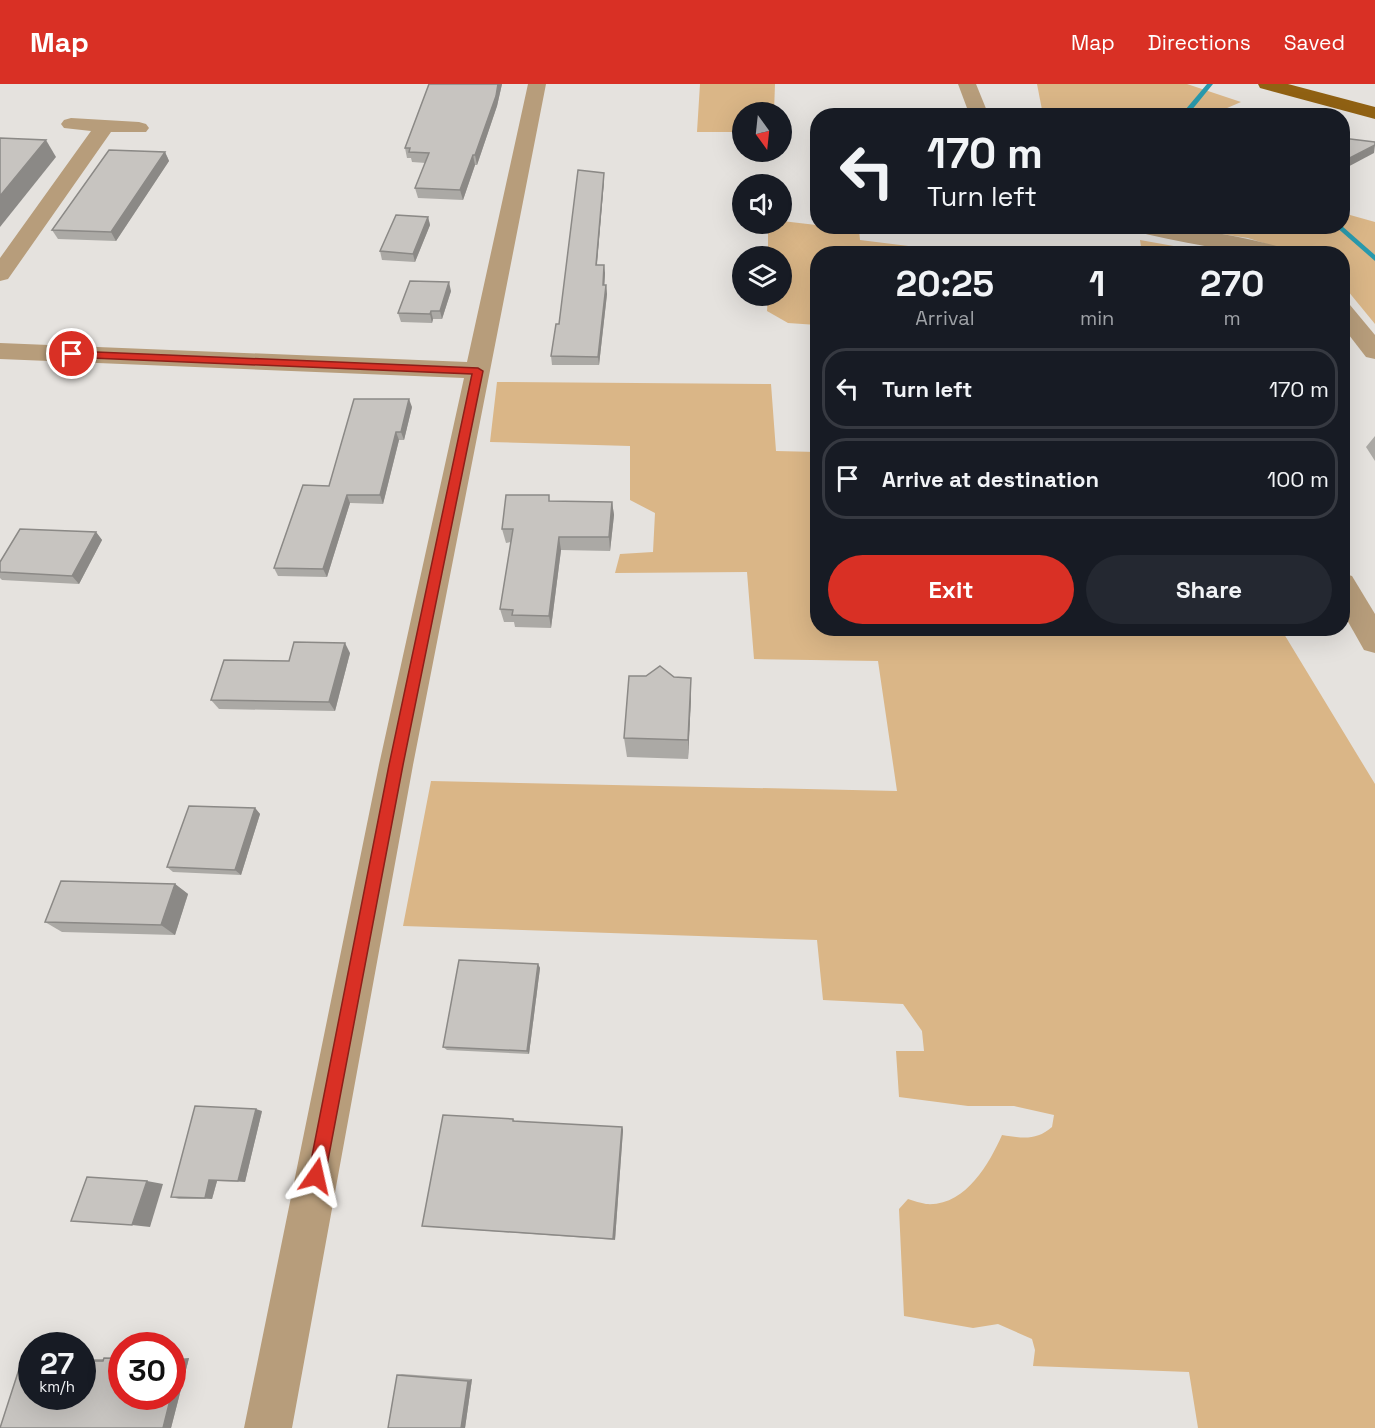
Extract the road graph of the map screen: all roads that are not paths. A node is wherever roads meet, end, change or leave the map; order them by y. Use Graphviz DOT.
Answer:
graph roads {
  1 [pos="537,84"];
  2 [pos="968,84"];
  3 [pos="1274,86"];
  4 [pos="977,108"];
  5 [pos="1375,113"];
  6 [pos="71,124"];
  7 [pos="105,126"];
  8 [pos="139,128"];
  9 [pos="1173,234"];
  10 [pos="1252,246"];
  11 [pos="0,274"];
  12 [pos="1350,320"];
  13 [pos="0,351"];
  14 [pos="1375,351"];
  15 [pos="478,371"];
  16 [pos="1350,598"];
  17 [pos="1375,641"];
  18 [pos="268,1428"];
  1 -- 15 [label="street"];
  2 -- 4 [label="street"];
  3 -- 5 [label="main road"];
  6 -- 7 [label="street"];
  7 -- 8 [label="street"];
  7 -- 11 [label="street"];
  9 -- 10 [label="street"];
  12 -- 14 [label="street"];
  13 -- 15 [label="street"];
  15 -- 18 [label="street"];
  16 -- 17 [label="street"];
}
